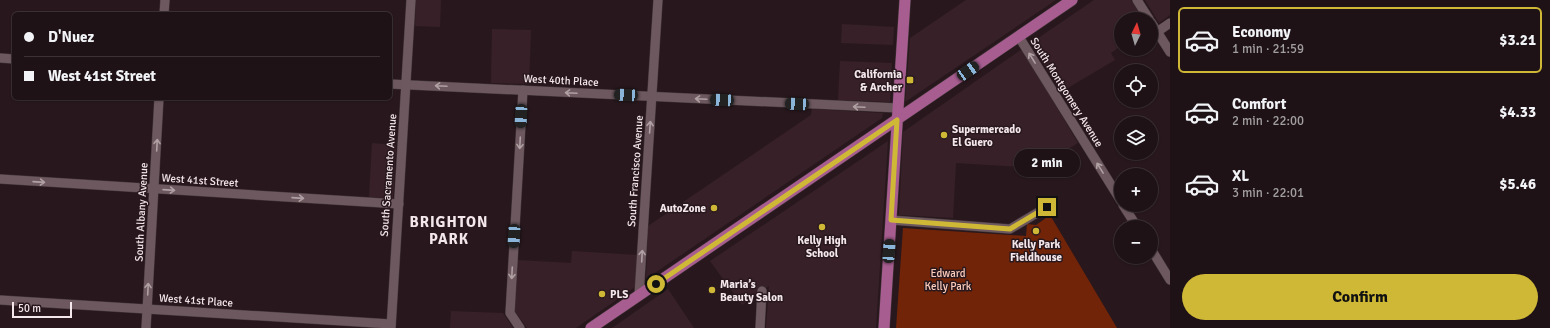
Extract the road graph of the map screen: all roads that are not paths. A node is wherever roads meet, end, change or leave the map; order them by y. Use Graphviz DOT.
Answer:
graph roads {
  1 [pos="165,0"];
  2 [pos="411,0"];
  3 [pos="658,0"];
  4 [pos="905,0"];
  5 [pos="1072,0"];
  6 [pos="1138,0"];
  7 [pos="164,12"];
  8 [pos="1145,12"];
  9 [pos="1170,23"];
  10 [pos="1158,31"];
  11 [pos="1158,34"];
  12 [pos="1019,37"];
  13 [pos="1170,52"];
  14 [pos="0,58"];
  15 [pos="12,59"];
  16 [pos="392,84"];
  17 [pos="406,85"];
  18 [pos="523,90"];
  19 [pos="652,96"];
  20 [pos="159,100"];
  21 [pos="897,114"];
  22 [pos="0,179"];
  23 [pos="154,189"];
  24 [pos="1114,190"];
  25 [pos="399,204"];
  26 [pos="1047,207"];
  27 [pos="891,220"];
  28 [pos="1158,260"];
  29 [pos="1170,280"];
  30 [pos="762,291"];
  31 [pos="639,295"];
  32 [pos="0,300"];
  33 [pos="147,309"];
  34 [pos="760,325"];
  35 [pos="391,326"];
  36 [pos="597,326"];
  37 [pos="146,328"];
  38 [pos="520,328"];
  39 [pos="884,328"];
  1 -- 7 [label="street"];
  2 -- 17 [label="street, South Sacramento Avenue"];
  3 -- 19 [label="street, South Francisco Avenue"];
  4 -- 21 [label="main road"];
  5 -- 12 [label="main road"];
  6 -- 8 [label="street"];
  9 -- 10 [label="street"];
  11 -- 13 [label="street"];
  12 -- 21 [label="main road"];
  24 -- 12 [label="street, South Montgomery Avenue, one-way"];
  14 -- 15 [label="street"];
  16 -- 17 [label="street, West 40th Place"];
  18 -- 17 [label="street, West 40th Place, one-way"];
  17 -- 25 [label="street, South Sacramento Avenue"];
  19 -- 18 [label="street, West 40th Place, one-way"];
  18 -- 38 [label="street, one-way"];
  21 -- 19 [label="street, West 40th Place, one-way"];
  31 -- 19 [label="street, South Francisco Avenue, one-way"];
  23 -- 20 [label="street, South Albany Avenue, one-way"];
  21 -- 27 [label="main road"];
  21 -- 31 [label="main road"];
  22 -- 23 [label="street, West 41st Street, one-way"];
  23 -- 25 [label="street, West 41st Street, one-way"];
  33 -- 23 [label="street, South Albany Avenue, one-way"];
  25 -- 35 [label="street, South Sacramento Avenue"];
  26 -- 27 [label="street"];
  27 -- 39 [label="main road"];
  28 -- 29 [label="street"];
  30 -- 34 [label="street"];
  31 -- 36 [label="main road"];
  32 -- 33 [label="street, West 41st Place"];
  33 -- 35 [label="street, West 41st Place"];
  33 -- 37 [label="street, South Albany Avenue"];
}
